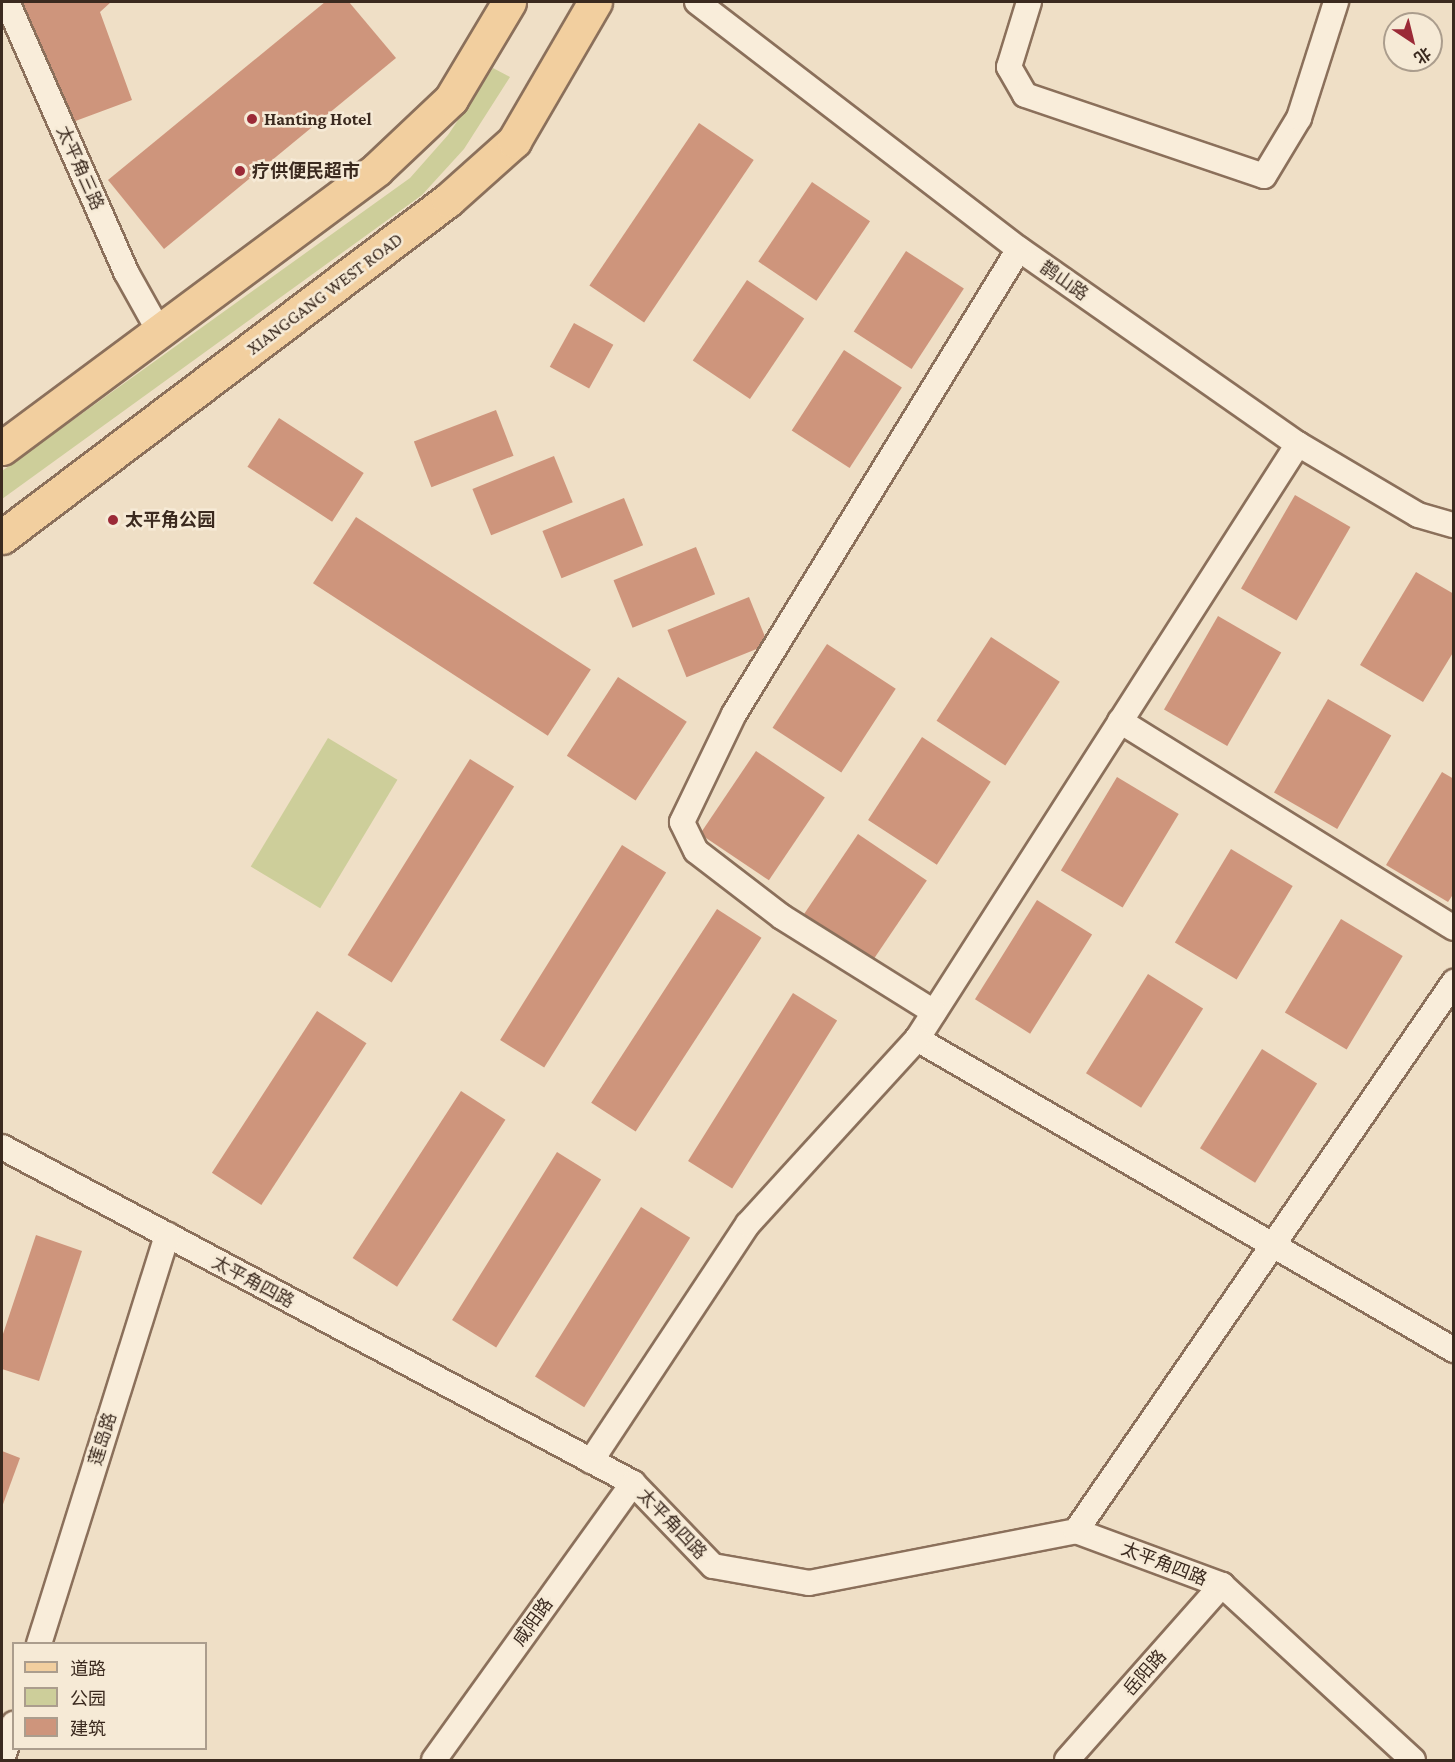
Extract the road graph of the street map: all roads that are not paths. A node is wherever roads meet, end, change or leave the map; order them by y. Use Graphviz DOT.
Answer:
graph roads {
  1 [pos="7,2"];
  2 [pos="509,2"];
  3 [pos="595,2"];
  4 [pos="697,2"];
  5 [pos="1029,2"];
  6 [pos="1336,2"];
  7 [pos="1019,249"];
  8 [pos="159,331"];
  9 [pos="1298,444"];
  10 [pos="2,448"];
  11 [pos="1454,525"];
  12 [pos="2,537"];
  13 [pos="1120,721"];
  14 [pos="1454,928"];
  15 [pos="1454,982"];
  16 [pos="934,1012"];
  17 [pos="917,1039"];
  18 [pos="2,1147"];
  19 [pos="166,1235"];
  20 [pos="1271,1247"];
  21 [pos="1454,1350"];
  22 [pos="591,1461"];
  23 [pos="633,1483"];
  24 [pos="1076,1531"];
  25 [pos="1222,1586"];
  26 [pos="40,1642"];
  27 [pos="12,1730"];
  28 [pos="2,1761"];
  29 [pos="434,1761"];
  30 [pos="1067,1761"];
  31 [pos="1413,1761"];
  1 -- 8 [label="street, 太平角三路"];
  2 -- 8 [label="main road"];
  3 -- 12 [label="main road, XIANGGANG WEST ROAD"];
  4 -- 7 [label="street, 鹊山路"];
  5 -- 6 [label="street"];
  7 -- 9 [label="street, 鹊山路"];
  7 -- 16 [label="street"];
  8 -- 10 [label="main road"];
  9 -- 11 [label="street, 鹊山路"];
  9 -- 13 [label="street"];
  13 -- 14 [label="street"];
  13 -- 16 [label="street"];
  15 -- 20 [label="street"];
  16 -- 17 [label="street"];
  17 -- 20 [label="street"];
  17 -- 22 [label="street"];
  18 -- 19 [label="street, 太平角四路"];
  19 -- 22 [label="street, 太平角四路"];
  19 -- 26 [label="street, 莲岛路"];
  20 -- 21 [label="street"];
  20 -- 24 [label="street"];
  22 -- 23 [label="street, 太平角四路"];
  23 -- 24 [label="street, 太平角四路"];
  23 -- 29 [label="street, 咸阳路"];
  24 -- 25 [label="street, 太平角四路"];
  25 -- 30 [label="street, 岳阳路"];
  25 -- 31 [label="street, 太平角四路"];
  27 -- 28 [label="street"];
}
